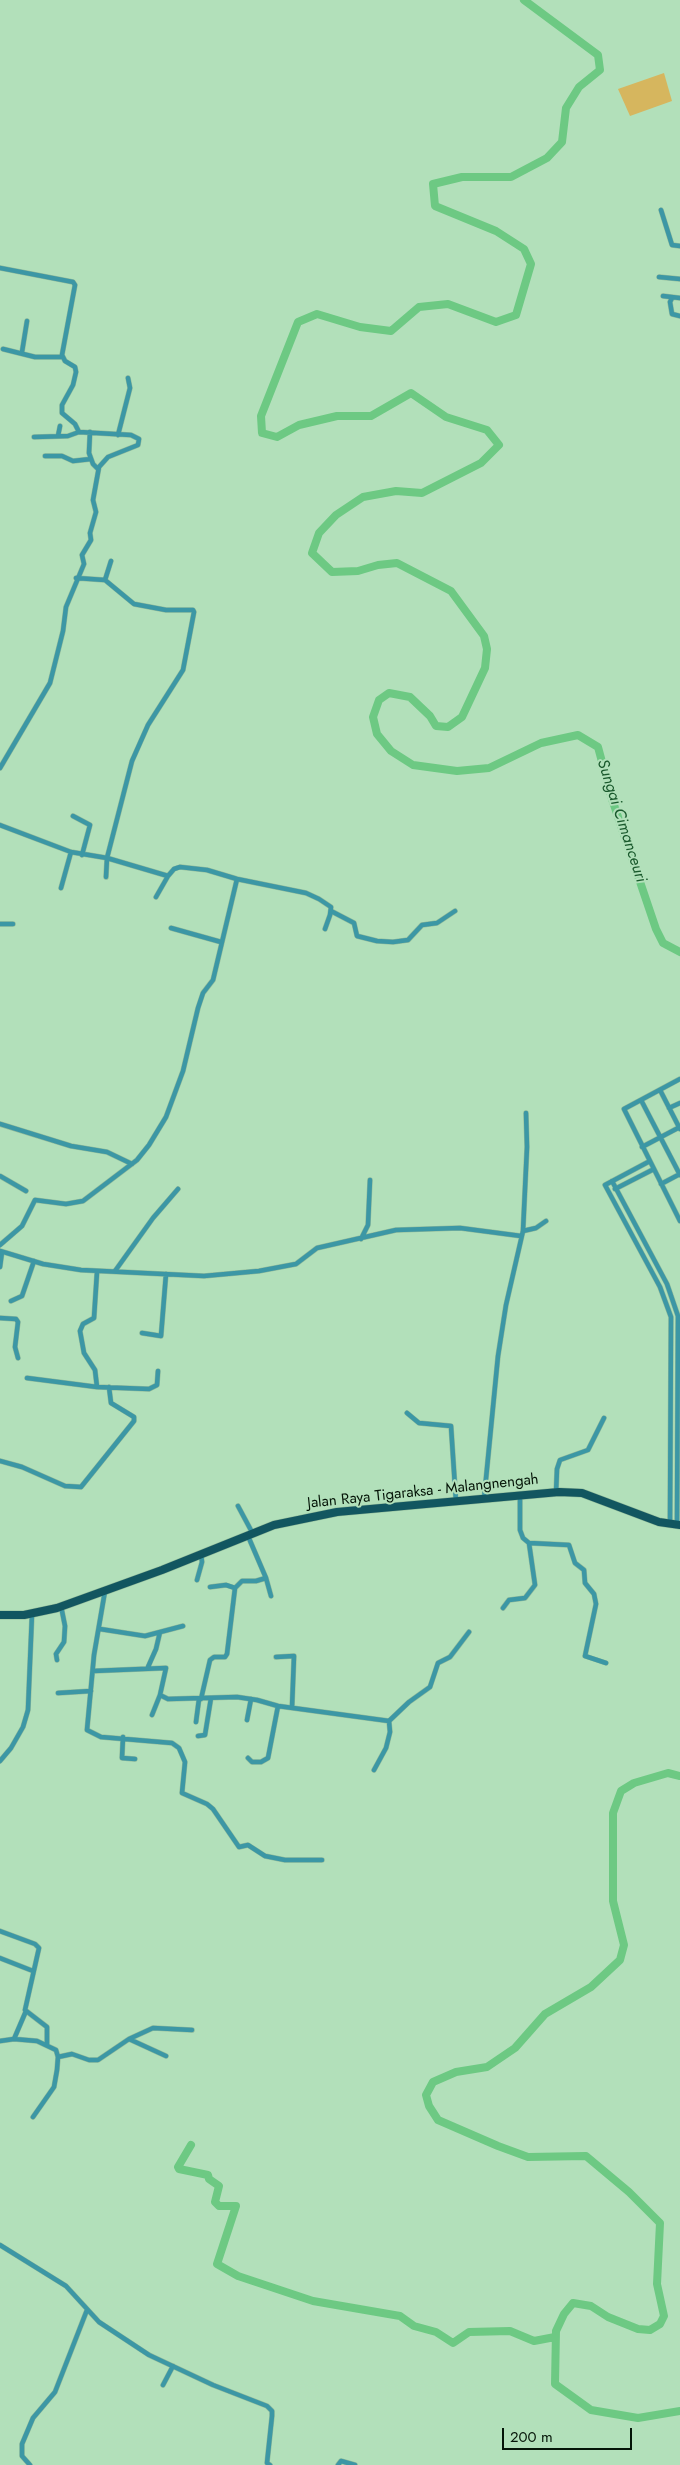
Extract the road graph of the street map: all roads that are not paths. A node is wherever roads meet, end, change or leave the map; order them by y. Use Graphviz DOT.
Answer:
graph roads {
  1 [pos="661,210"];
  2 [pos="680,246"];
  3 [pos="0,268"];
  4 [pos="659,277"];
  5 [pos="680,279"];
  6 [pos="663,296"];
  7 [pos="672,298"];
  8 [pos="680,298"];
  9 [pos="680,316"];
  10 [pos="27,321"];
  11 [pos="3,349"];
  12 [pos="22,352"];
  13 [pos="62,357"];
  14 [pos="128,378"];
  15 [pos="60,426"];
  16 [pos="79,432"];
  17 [pos="90,432"];
  18 [pos="118,435"];
  19 [pos="58,436"];
  20 [pos="34,437"];
  21 [pos="46,456"];
  22 [pos="91,459"];
  23 [pos="98,469"];
  24 [pos="111,561"];
  25 [pos="76,578"];
  26 [pos="105,580"];
  27 [pos="0,768"];
  28 [pos="72,816"];
  29 [pos="0,825"];
  30 [pos="71,852"];
  31 [pos="82,855"];
  32 [pos="107,858"];
  33 [pos="168,876"];
  34 [pos="106,877"];
  35 [pos="238,879"];
  36 [pos="61,888"];
  37 [pos="156,897"];
  38 [pos="331,911"];
  39 [pos="455,911"];
  40 [pos="0,924"];
  41 [pos="14,924"];
  42 [pos="171,928"];
  43 [pos="325,929"];
  44 [pos="221,942"];
  45 [pos="680,1079"];
  46 [pos="660,1090"];
  47 [pos="641,1100"];
  48 [pos="680,1103"];
  49 [pos="669,1108"];
  50 [pos="526,1112"];
  51 [pos="0,1124"];
  52 [pos="680,1128"];
  53 [pos="661,1137"];
  54 [pos="642,1147"];
  55 [pos="650,1162"];
  56 [pos="132,1164"];
  57 [pos="654,1169"];
  58 [pos="680,1174"];
  59 [pos="0,1176"];
  60 [pos="370,1180"];
  61 [pos="612,1181"];
  62 [pos="661,1184"];
  63 [pos="178,1189"];
  64 [pos="616,1189"];
  65 [pos="26,1191"];
  66 [pos="609,1192"];
  67 [pos="546,1221"];
  68 [pos="680,1221"];
  69 [pos="522,1234"];
  70 [pos="361,1239"];
  71 [pos="0,1245"];
  72 [pos="1,1252"];
  73 [pos="34,1261"];
  74 [pos="0,1268"];
  75 [pos="115,1271"];
  76 [pos="97,1272"];
  77 [pos="166,1274"];
  78 [pos="11,1301"];
  79 [pos="0,1318"];
  80 [pos="142,1333"];
  81 [pos="18,1358"];
  82 [pos="158,1372"];
  83 [pos="27,1378"];
  84 [pos="97,1387"];
  85 [pos="108,1387"];
  86 [pos="407,1413"];
  87 [pos="604,1418"];
  88 [pos="0,1461"];
  89 [pos="556,1493"];
  90 [pos="520,1496"];
  91 [pos="484,1499"];
  92 [pos="456,1502"];
  93 [pos="238,1506"];
  94 [pos="676,1525"];
  95 [pos="250,1535"];
  96 [pos="529,1543"];
  97 [pos="201,1554"];
  98 [pos="266,1578"];
  99 [pos="197,1580"];
  100 [pos="210,1587"];
  101 [pos="235,1588"];
  102 [pos="105,1591"];
  103 [pos="271,1596"];
  104 [pos="61,1606"];
  105 [pos="503,1608"];
  106 [pos="32,1614"];
  107 [pos="0,1615"];
  108 [pos="183,1626"];
  109 [pos="100,1629"];
  110 [pos="160,1632"];
  111 [pos="469,1632"];
  112 [pos="276,1656"];
  113 [pos="57,1660"];
  114 [pos="606,1663"];
  115 [pos="148,1667"];
  116 [pos="93,1671"];
  117 [pos="91,1691"];
  118 [pos="58,1693"];
  119 [pos="160,1695"];
  120 [pos="211,1698"];
  121 [pos="200,1699"];
  122 [pos="250,1699"];
  123 [pos="278,1706"];
  124 [pos="292,1708"];
  125 [pos="152,1715"];
  126 [pos="247,1720"];
  127 [pos="389,1721"];
  128 [pos="196,1722"];
  129 [pos="198,1736"];
  130 [pos="124,1737"];
  131 [pos="248,1758"];
  132 [pos="135,1759"];
  133 [pos="0,1760"];
  134 [pos="374,1770"];
  135 [pos="322,1860"];
  136 [pos="0,1931"];
  137 [pos="0,1958"];
  138 [pos="33,1971"];
  139 [pos="26,2012"];
  140 [pos="192,2030"];
  141 [pos="14,2039"];
  142 [pos="129,2039"];
  143 [pos="0,2041"];
  144 [pos="47,2045"];
  145 [pos="166,2056"];
  146 [pos="58,2057"];
  147 [pos="33,2117"];
  148 [pos="0,2245"];
  149 [pos="87,2310"];
  150 [pos="173,2366"];
  151 [pos="163,2385"];
  152 [pos="30,2465"];
  153 [pos="270,2465"];
  154 [pos="338,2465"];
  155 [pos="356,2465"];
  1 -- 2 [label="street"];
  3 -- 13 [label="street"];
  4 -- 5 [label="street"];
  6 -- 7 [label="street"];
  7 -- 8 [label="street"];
  7 -- 9 [label="street"];
  10 -- 12 [label="street"];
  11 -- 12 [label="street"];
  12 -- 13 [label="street"];
  13 -- 16 [label="street"];
  14 -- 18 [label="street"];
  15 -- 19 [label="street"];
  16 -- 17 [label="street"];
  16 -- 19 [label="street"];
  17 -- 18 [label="street"];
  17 -- 22 [label="street"];
  18 -- 23 [label="street"];
  19 -- 20 [label="street"];
  21 -- 22 [label="street"];
  22 -- 23 [label="street"];
  23 -- 25 [label="street"];
  24 -- 26 [label="street"];
  25 -- 26 [label="street"];
  25 -- 27 [label="street"];
  26 -- 32 [label="street"];
  28 -- 31 [label="street"];
  29 -- 30 [label="street"];
  30 -- 31 [label="street"];
  30 -- 36 [label="street"];
  31 -- 32 [label="street"];
  32 -- 33 [label="street"];
  32 -- 34 [label="street"];
  33 -- 35 [label="street"];
  33 -- 37 [label="street"];
  35 -- 38 [label="street"];
  35 -- 44 [label="street"];
  38 -- 39 [label="street"];
  38 -- 43 [label="street"];
  40 -- 41 [label="street"];
  42 -- 44 [label="street"];
  44 -- 56 [label="street"];
  45 -- 46 [label="street"];
  46 -- 47 [label="street"];
  46 -- 49 [label="street"];
  47 -- 53 [label="street"];
  47 -- 54 [label="street"];
  48 -- 49 [label="street"];
  49 -- 52 [label="street"];
  50 -- 69 [label="street"];
  51 -- 56 [label="street"];
  52 -- 53 [label="street"];
  53 -- 54 [label="street"];
  53 -- 58 [label="street"];
  54 -- 55 [label="street"];
  55 -- 57 [label="street"];
  55 -- 61 [label="street"];
  56 -- 71 [label="street"];
  57 -- 62 [label="street"];
  57 -- 64 [label="street"];
  58 -- 62 [label="street"];
  59 -- 65 [label="street"];
  60 -- 70 [label="street"];
  61 -- 64 [label="street"];
  61 -- 66 [label="street"];
  62 -- 68 [label="street"];
  63 -- 75 [label="street"];
  64 -- 66 [label="street"];
  64 -- 94 [label="street"];
  66 -- 94 [label="street"];
  67 -- 69 [label="street"];
  69 -- 70 [label="street"];
  69 -- 91 [label="street"];
  70 -- 77 [label="street"];
  72 -- 73 [label="street"];
  72 -- 74 [label="street"];
  73 -- 76 [label="street"];
  73 -- 78 [label="street"];
  75 -- 76 [label="street"];
  75 -- 77 [label="street"];
  76 -- 84 [label="street"];
  77 -- 80 [label="street"];
  79 -- 81 [label="street"];
  82 -- 85 [label="street"];
  83 -- 84 [label="street"];
  84 -- 85 [label="street"];
  85 -- 88 [label="street"];
  86 -- 92 [label="street"];
  87 -- 89 [label="street"];
  89 -- 90 [label="main road, Jalan Raya Tigaraksa - Malangnengah"];
  89 -- 94 [label="main road, Jalan Raya Tigaraksa - Malangnengah"];
  90 -- 91 [label="main road, Jalan Raya Tigaraksa - Malangnengah"];
  90 -- 96 [label="street"];
  91 -- 92 [label="main road, Jalan Raya Tigaraksa - Malangnengah"];
  92 -- 95 [label="main road, Jalan Raya Tigaraksa - Malangnengah"];
  93 -- 95 [label="street"];
  95 -- 97 [label="main road, Jalan Raya Tigaraksa - Malangnengah"];
  95 -- 98 [label="street"];
  96 -- 105 [label="street"];
  96 -- 114 [label="street"];
  97 -- 99 [label="street"];
  97 -- 102 [label="main road, Jalan Raya Tigaraksa - Malangnengah"];
  98 -- 101 [label="street"];
  98 -- 103 [label="street"];
  100 -- 101 [label="street"];
  101 -- 121 [label="street"];
  102 -- 104 [label="main road, Jalan Raya Tigaraksa - Malangnengah"];
  102 -- 109 [label="street"];
  104 -- 106 [label="main road, Jalan Raya Tigaraksa - Malangnengah"];
  104 -- 113 [label="street"];
  106 -- 107 [label="main road, Jalan Raya Tigaraksa - Malangnengah"];
  106 -- 133 [label="street"];
  108 -- 110 [label="street"];
  109 -- 110 [label="street"];
  109 -- 116 [label="street"];
  110 -- 115 [label="street"];
  111 -- 127 [label="street"];
  112 -- 124 [label="street"];
  115 -- 116 [label="street"];
  115 -- 119 [label="street"];
  116 -- 117 [label="street"];
  117 -- 118 [label="street"];
  117 -- 130 [label="street"];
  119 -- 121 [label="street"];
  119 -- 125 [label="street"];
  120 -- 121 [label="street"];
  120 -- 122 [label="street"];
  120 -- 129 [label="street"];
  121 -- 128 [label="street"];
  122 -- 123 [label="street"];
  122 -- 126 [label="street"];
  123 -- 124 [label="street"];
  123 -- 131 [label="street"];
  124 -- 127 [label="street"];
  127 -- 134 [label="street"];
  130 -- 132 [label="street"];
  130 -- 135 [label="street"];
  136 -- 138 [label="street"];
  137 -- 138 [label="street"];
  138 -- 139 [label="street"];
  139 -- 141 [label="street"];
  139 -- 144 [label="street"];
  140 -- 142 [label="street"];
  141 -- 143 [label="street"];
  141 -- 144 [label="street"];
  142 -- 145 [label="street"];
  142 -- 146 [label="street"];
  144 -- 146 [label="street"];
  146 -- 147 [label="street"];
  148 -- 149 [label="street"];
  149 -- 150 [label="street"];
  149 -- 152 [label="street"];
  150 -- 151 [label="street"];
  150 -- 153 [label="street"];
  154 -- 155 [label="street"];
}
